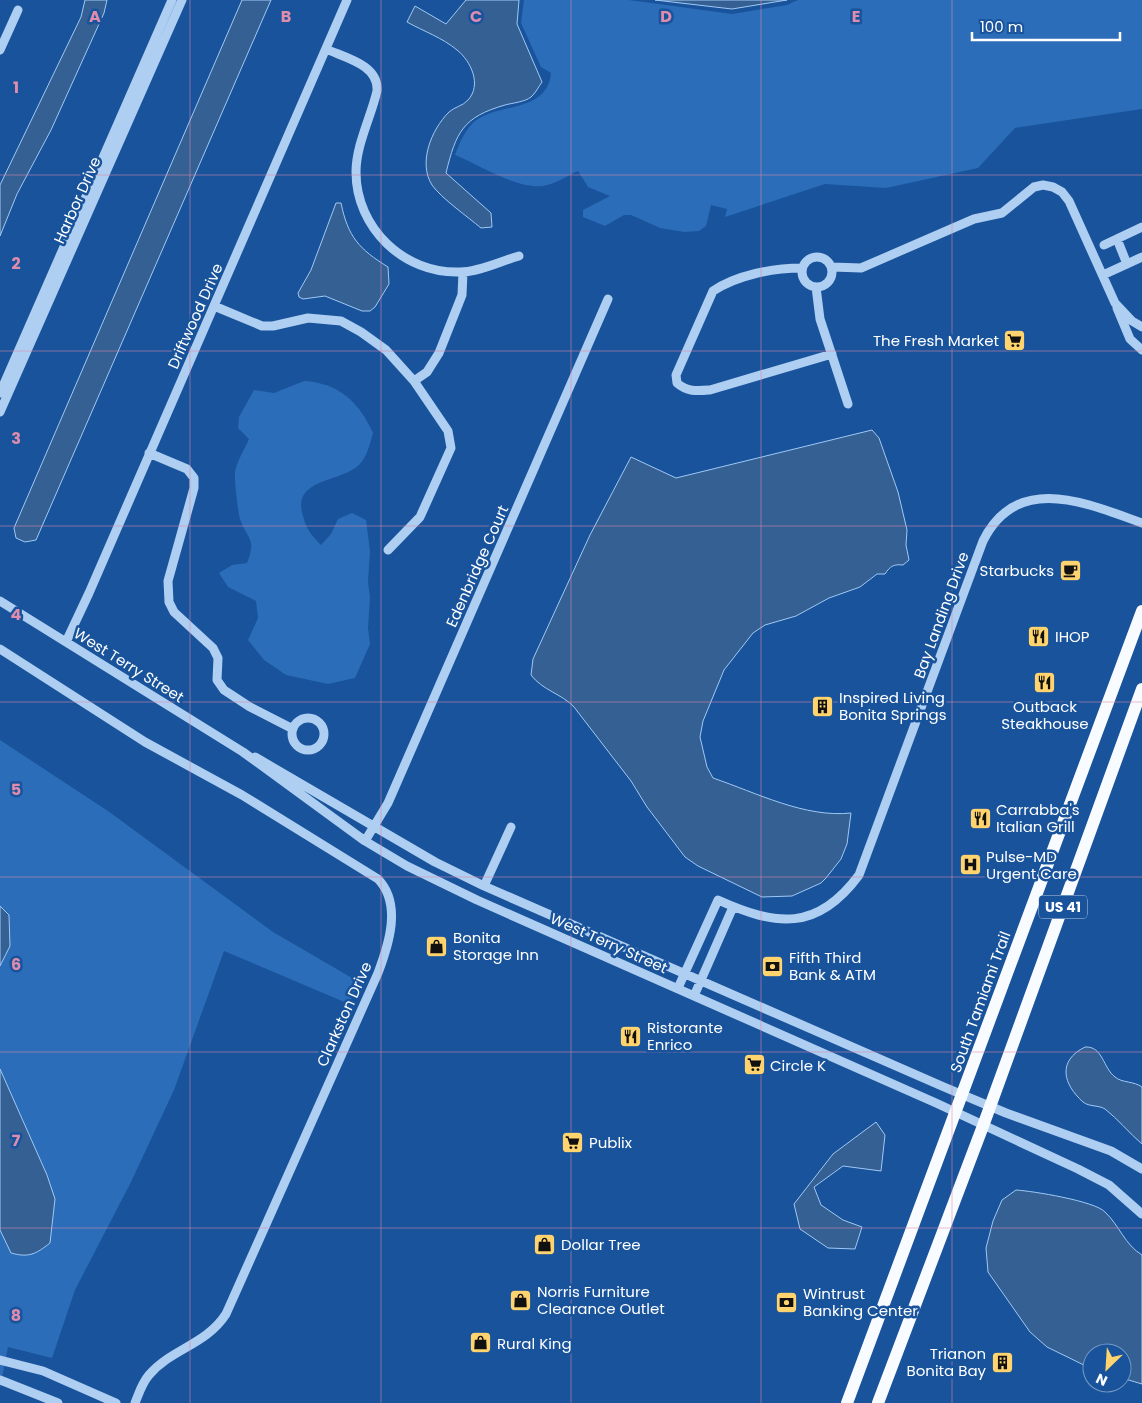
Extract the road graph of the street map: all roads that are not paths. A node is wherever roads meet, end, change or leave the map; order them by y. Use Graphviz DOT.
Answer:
graph roads {
  1 [pos="172,0"];
  2 [pos="182,0"];
  3 [pos="348,0"];
  4 [pos="18,10"];
  5 [pos="326,49"];
  6 [pos="0,50"];
  7 [pos="1142,227"];
  8 [pos="1117,239"];
  9 [pos="1104,245"];
  10 [pos="519,256"];
  11 [pos="1142,257"];
  12 [pos="1127,264"];
  13 [pos="832,267"];
  14 [pos="802,268"];
  15 [pos="463,272"];
  16 [pos="1103,274"];
  17 [pos="816,287"];
  18 [pos="608,299"];
  19 [pos="1115,303"];
  20 [pos="214,306"];
  21 [pos="1142,327"];
  22 [pos="1142,350"];
  23 [pos="832,354"];
  24 [pos="414,380"];
  25 [pos="0,393"];
  26 [pos="848,404"];
  27 [pos="0,412"];
  28 [pos="150,453"];
  29 [pos="1142,523"];
  30 [pos="388,550"];
  31 [pos="0,601"];
  32 [pos="1142,611"];
  33 [pos="66,642"];
  34 [pos="0,649"];
  35 [pos="1142,689"];
  36 [pos="293,729"];
  37 [pos="243,752"];
  38 [pos="374,826"];
  39 [pos="510,827"];
  40 [pos="365,841"];
  41 [pos="484,886"];
  42 [pos="733,907"];
  43 [pos="685,972"];
  44 [pos="701,980"];
  45 [pos="678,988"];
  46 [pos="694,996"];
  47 [pos="963,1095"];
  48 [pos="990,1106"];
  49 [pos="956,1112"];
  50 [pos="983,1126"];
  51 [pos="1142,1169"];
  52 [pos="1142,1214"];
  53 [pos="0,1360"];
  54 [pos="0,1380"];
  55 [pos="58,1403"];
  56 [pos="116,1403"];
  57 [pos="135,1403"];
  58 [pos="847,1403"];
  59 [pos="878,1403"];
  1 -- 25 [label="street, Harbor Drive"];
  2 -- 27 [label="street, Harbor Drive"];
  3 -- 5 [label="street, Driftwood Drive"];
  4 -- 6 [label="street"];
  5 -- 15 [label="street"];
  5 -- 20 [label="street, Driftwood Drive"];
  7 -- 8 [label="street"];
  8 -- 9 [label="street"];
  8 -- 12 [label="street"];
  10 -- 15 [label="street"];
  11 -- 12 [label="street"];
  12 -- 16 [label="street"];
  13 -- 14 [label="street"];
  13 -- 16 [label="street"];
  13 -- 17 [label="street"];
  14 -- 17 [label="street"];
  14 -- 23 [label="street"];
  15 -- 24 [label="street"];
  16 -- 19 [label="street"];
  17 -- 23 [label="street"];
  18 -- 38 [label="street, Edenbridge Court"];
  19 -- 21 [label="street"];
  19 -- 22 [label="street"];
  20 -- 24 [label="street"];
  20 -- 28 [label="street, Driftwood Drive"];
  23 -- 26 [label="street"];
  24 -- 30 [label="street"];
  28 -- 33 [label="street, Driftwood Drive"];
  28 -- 36 [label="street"];
  29 -- 42 [label="street, Bay Landing Drive"];
  31 -- 33 [label="street, West Terry Street"];
  32 -- 47 [label="main road, South Tamiami Trail / US 41"];
  33 -- 37 [label="street, West Terry Street"];
  34 -- 57 [label="street, Clarkston Drive"];
  35 -- 48 [label="main road, US 41"];
  37 -- 38 [label="street, West Terry Street"];
  37 -- 40 [label="street, West Terry Street"];
  38 -- 40 [label="street, Edenbridge Court"];
  38 -- 41 [label="street, West Terry Street"];
  39 -- 41 [label="street"];
  40 -- 45 [label="street, West Terry Street"];
  41 -- 43 [label="street, West Terry Street"];
  42 -- 43 [label="street, Bay Landing Drive"];
  42 -- 44 [label="street"];
  43 -- 44 [label="street, West Terry Street"];
  43 -- 45 [label="street, Bay Landing Drive"];
  44 -- 46 [label="street"];
  44 -- 47 [label="street, West Terry Street"];
  45 -- 46 [label="street, West Terry Street"];
  46 -- 49 [label="street, West Terry Street"];
  47 -- 48 [label="street, West Terry Street"];
  47 -- 49 [label="main road, South Tamiami Trail / US 41"];
  48 -- 50 [label="main road, US 41"];
  48 -- 51 [label="street, West Terry Street"];
  49 -- 50 [label="street, West Terry Street"];
  49 -- 58 [label="main road, South Tamiami Trail / US 41"];
  50 -- 52 [label="street, West Terry Street"];
  50 -- 59 [label="main road, US 41"];
  53 -- 56 [label="street"];
  54 -- 55 [label="street"];
}
